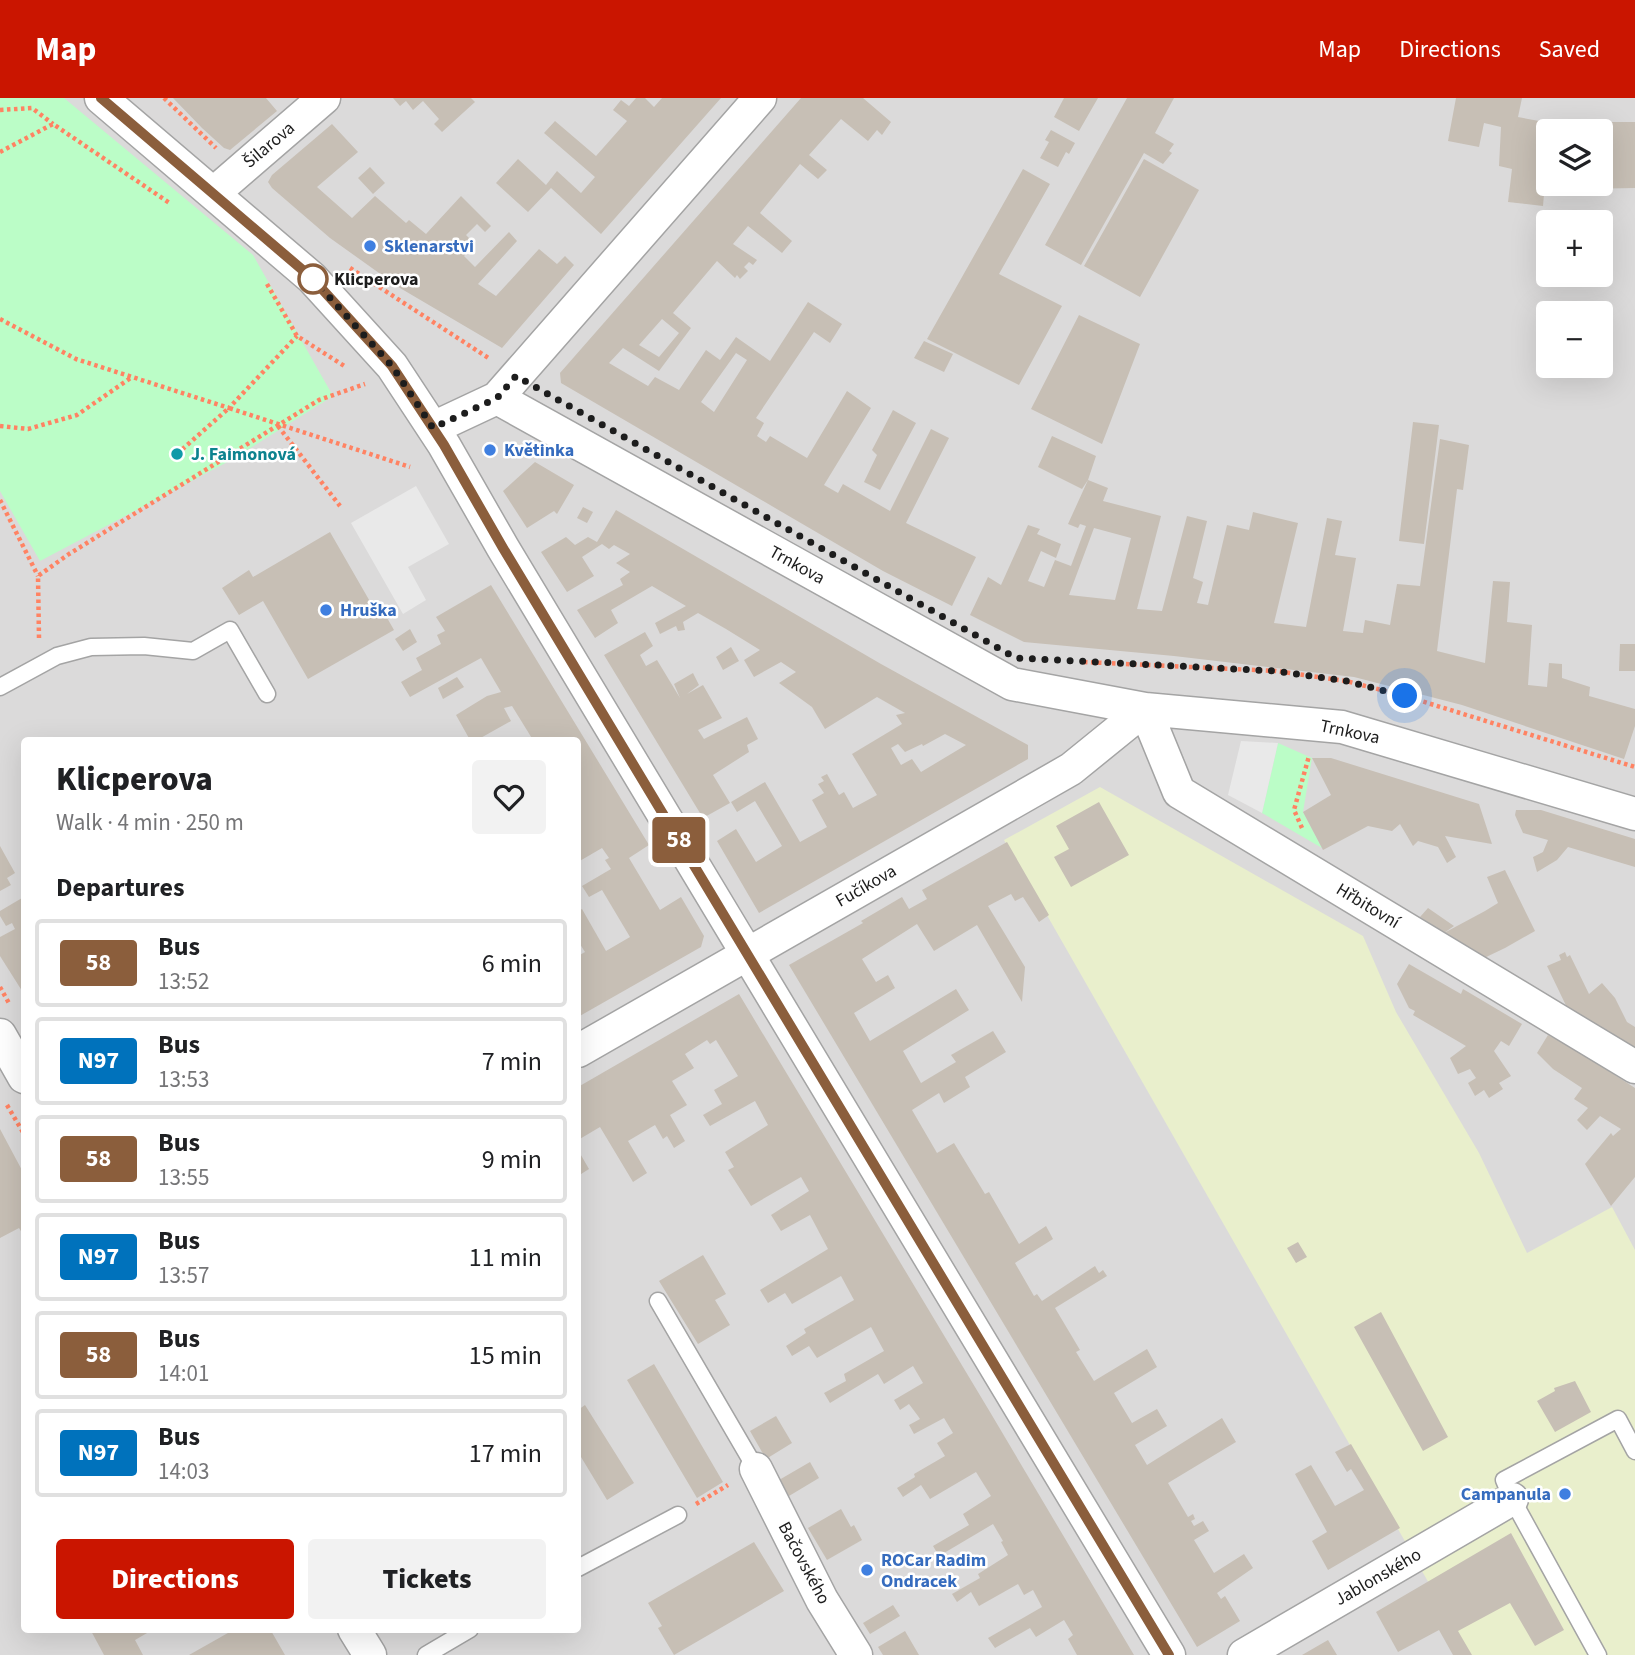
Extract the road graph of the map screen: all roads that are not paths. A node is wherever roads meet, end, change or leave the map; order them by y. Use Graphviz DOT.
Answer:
graph roads {
  1 [pos="100,98"];
  2 [pos="324,98"];
  3 [pos="760,98"];
  4 [pos="214,193"];
  5 [pos="506,387"];
  6 [pos="433,428"];
  7 [pos="0,687"];
  8 [pos="267,694"];
  9 [pos="1145,709"];
  10 [pos="1635,814"];
  11 [pos="747,953"];
  12 [pos="0,1035"];
  13 [pos="581,1049"];
  14 [pos="1635,1067"];
  15 [pos="21,1072"];
  16 [pos="658,1301"];
  17 [pos="1635,1451"];
  18 [pos="756,1469"];
  19 [pos="1511,1499"];
  20 [pos="678,1515"];
  21 [pos="581,1566"];
  22 [pos="356,1633"];
  23 [pos="463,1633"];
  24 [pos="370,1655"];
  25 [pos="426,1655"];
  26 [pos="856,1655"];
  27 [pos="1169,1655"];
  28 [pos="1244,1655"];
  29 [pos="1598,1655"];
  1 -- 4 [label="street"];
  2 -- 4 [label="street, Šilarova"];
  3 -- 5 [label="street"];
  4 -- 6 [label="street"];
  5 -- 6 [label="street"];
  5 -- 9 [label="street, Trnkova"];
  6 -- 11 [label="street"];
  7 -- 8 [label="lane"];
  9 -- 10 [label="street, Trnkova"];
  9 -- 11 [label="street, Fučíkova"];
  9 -- 14 [label="street, Hřbitovní"];
  11 -- 13 [label="street, Fučíkova"];
  11 -- 27 [label="street"];
  12 -- 15 [label="street"];
  16 -- 18 [label="lane"];
  17 -- 19 [label="lane"];
  18 -- 26 [label="street, Bačovského"];
  19 -- 28 [label="street, Jablonského"];
  19 -- 29 [label="lane"];
  20 -- 21 [label="lane"];
  22 -- 24 [label="street"];
  23 -- 25 [label="lane"];
}
